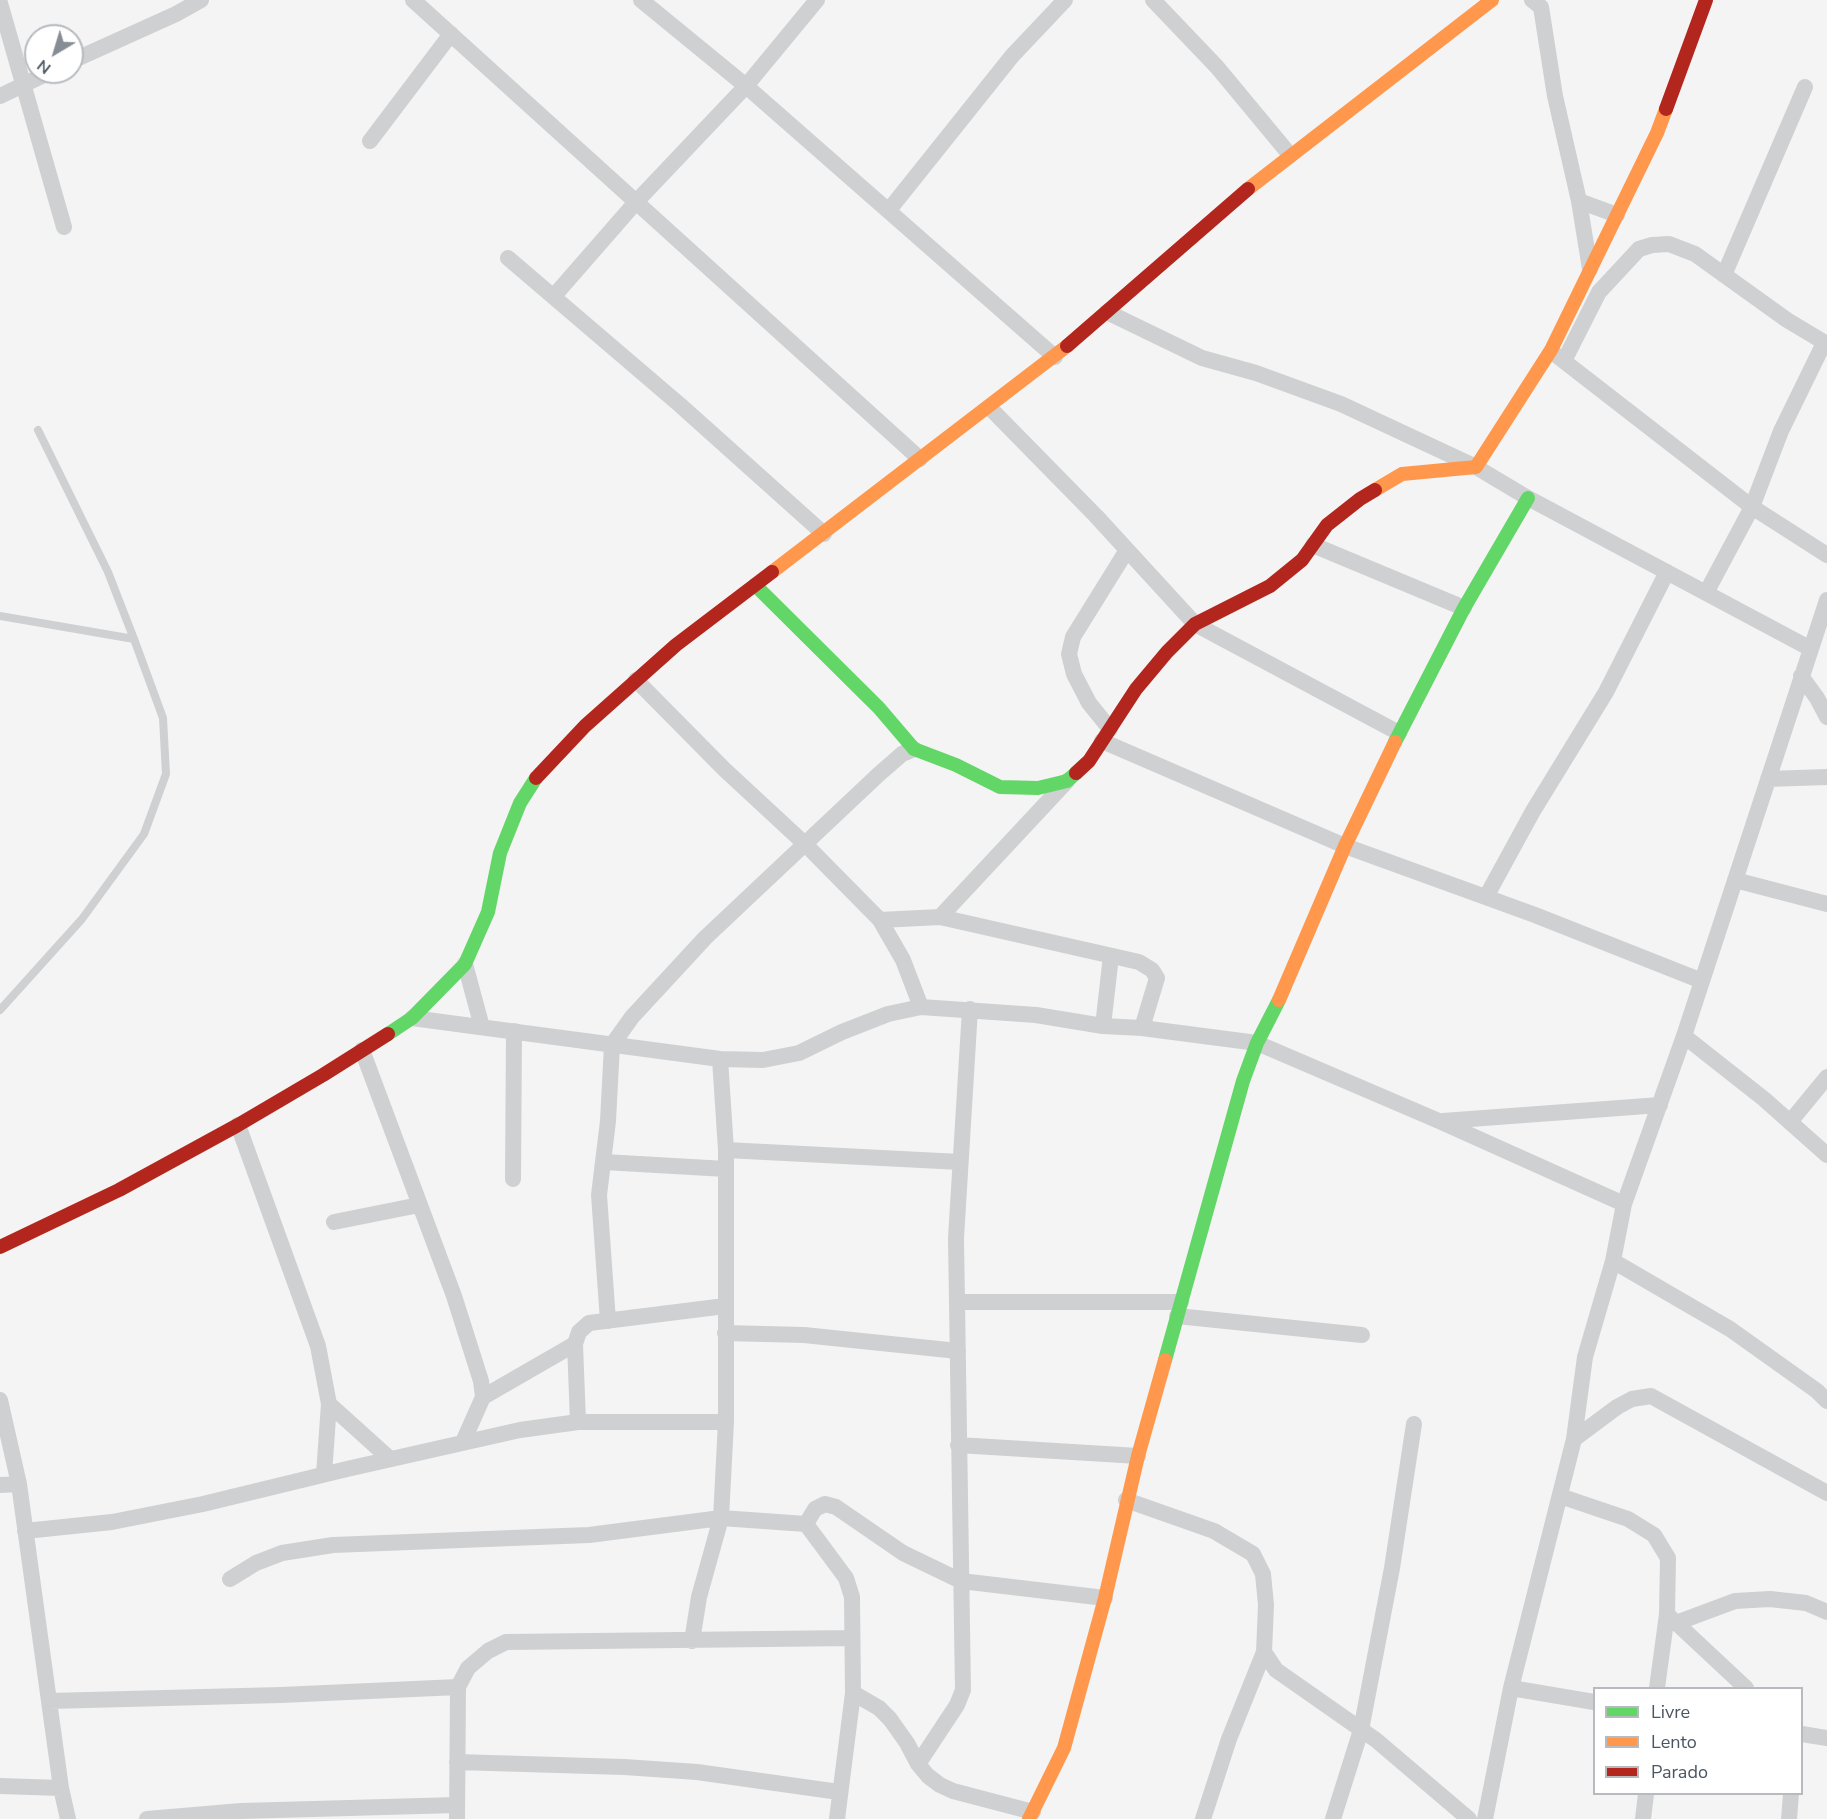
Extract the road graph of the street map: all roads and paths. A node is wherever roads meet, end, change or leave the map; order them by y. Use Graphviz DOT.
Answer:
graph roads {
  1 [pos="201,0"];
  2 [pos="641,0"];
  3 [pos="1065,0"];
  4 [pos="1153,0"];
  5 [pos="1492,0"];
  6 [pos="1532,0"];
  7 [pos="1706,0"];
  8 [pos="421,2"];
  9 [pos="809,2"];
  10 [pos="0,3"];
  11 [pos="1477,6"];
  12 [pos="451,34"];
  13 [pos="84,56"];
  14 [pos="24,84"];
  15 [pos="746,86"];
  16 [pos="1805,87"];
  17 [pos="0,96"];
  18 [pos="370,141"];
  19 [pos="1290,155"];
  20 [pos="1579,201"];
  21 [pos="636,202"];
  22 [pos="889,210"];
  23 [pos="1617,215"];
  24 [pos="64,227"];
  25 [pos="508,258"];
  26 [pos="1590,269"];
  27 [pos="1724,275"];
  28 [pos="554,296"];
  29 [pos="1107,312"];
  30 [pos="1826,343"];
  31 [pos="1557,355"];
  32 [pos="1055,357"];
  33 [pos="990,408"];
  34 [pos="38,430"];
  35 [pos="920,459"];
  36 [pos="1476,467"];
  37 [pos="1528,498"];
  38 [pos="1752,507"];
  39 [pos="824,534"];
  40 [pos="1313,545"];
  41 [pos="1127,550"];
  42 [pos="1827,555"];
  43 [pos="1667,572"];
  44 [pos="755,585"];
  45 [pos="1706,593"];
  46 [pos="1827,600"];
  47 [pos="1464,608"];
  48 [pos="0,616"];
  49 [pos="1195,624"];
  50 [pos="134,639"];
  51 [pos="1811,649"];
  52 [pos="1802,676"];
  53 [pos="636,680"];
  54 [pos="1827,717"];
  55 [pos="1399,733"];
  56 [pos="1106,735"];
  57 [pos="914,749"];
  58 [pos="1827,777"];
  59 [pos="1768,779"];
  60 [pos="1067,781"];
  61 [pos="806,844"];
  62 [pos="1345,846"];
  63 [pos="1735,880"];
  64 [pos="1486,897"];
  65 [pos="1827,904"];
  66 [pos="940,917"];
  67 [pos="880,920"];
  68 [pos="1111,956"];
  69 [pos="465,964"];
  70 [pos="1702,981"];
  71 [pos="921,1007"];
  72 [pos="970,1009"];
  73 [pos="0,1010"];
  74 [pos="412,1018"];
  75 [pos="1103,1026"];
  76 [pos="482,1027"];
  77 [pos="1142,1028"];
  78 [pos="514,1031"];
  79 [pos="1684,1036"];
  80 [pos="1257,1043"];
  81 [pos="612,1046"];
  82 [pos="362,1050"];
  83 [pos="720,1059"];
  84 [pos="1827,1077"];
  85 [pos="1660,1105"];
  86 [pos="1439,1121"];
  87 [pos="1790,1122"];
  88 [pos="238,1125"];
  89 [pos="726,1150"];
  90 [pos="1827,1155"];
  91 [pos="604,1162"];
  92 [pos="960,1162"];
  93 [pos="726,1169"];
  94 [pos="513,1179"];
  95 [pos="1624,1204"];
  96 [pos="420,1205"];
  97 [pos="334,1222"];
  98 [pos="0,1247"];
  99 [pos="1613,1261"];
  100 [pos="958,1302"];
  101 [pos="725,1306"];
  102 [pos="1179,1309"];
  103 [pos="608,1321"];
  104 [pos="725,1333"];
  105 [pos="1362,1335"];
  106 [pos="575,1344"];
  107 [pos="958,1351"];
  108 [pos="483,1397"];
  109 [pos="0,1400"];
  110 [pos="1827,1401"];
  111 [pos="329,1404"];
  112 [pos="578,1422"];
  113 [pos="726,1422"];
  114 [pos="1414,1424"];
  115 [pos="1574,1439"];
  116 [pos="463,1442"];
  117 [pos="958,1444"];
  118 [pos="1138,1456"];
  119 [pos="390,1459"];
  120 [pos="324,1474"];
  121 [pos="19,1484"];
  122 [pos="0,1485"];
  123 [pos="1827,1493"];
  124 [pos="1560,1496"];
  125 [pos="1126,1500"];
  126 [pos="721,1518"];
  127 [pos="806,1524"];
  128 [pos="25,1532"];
  129 [pos="230,1579"];
  130 [pos="961,1581"];
  131 [pos="1105,1598"];
  132 [pos="1827,1612"];
  133 [pos="1672,1618"];
  134 [pos="852,1638"];
  135 [pos="692,1641"];
  136 [pos="1263,1653"];
  137 [pos="458,1686"];
  138 [pos="1657,1687"];
  139 [pos="1744,1687"];
  140 [pos="1511,1688"];
  141 [pos="853,1693"];
  142 [pos="49,1701"];
  143 [pos="1593,1702"];
  144 [pos="1361,1730"];
  145 [pos="1803,1734"];
  146 [pos="1827,1738"];
  147 [pos="457,1762"];
  148 [pos="918,1764"];
  149 [pos="0,1786"];
  150 [pos="61,1788"];
  151 [pos="839,1792"];
  152 [pos="1646,1795"];
  153 [pos="1791,1795"];
  154 [pos="457,1812"];
  155 [pos="1031,1815"];
  156 [pos="68,1819"];
  157 [pos="147,1819"];
  158 [pos="837,1819"];
  159 [pos="1203,1819"];
  160 [pos="1333,1819"];
  161 [pos="1468,1819"];
  162 [pos="1485,1819"];
  163 [pos="1643,1819"];
  164 [pos="1789,1819"];
  1 -- 13 [label="street"];
  2 -- 15 [label="street"];
  3 -- 22 [label="street"];
  4 -- 19 [label="street"];
  5 -- 11 [label="street"];
  6 -- 20 [label="street"];
  7 -- 23 [label="street"];
  8 -- 12 [label="street"];
  9 -- 15 [label="street"];
  10 -- 14 [label="street"];
  11 -- 19 [label="street"];
  12 -- 18 [label="street"];
  12 -- 21 [label="street"];
  14 -- 17 [label="street"];
  14 -- 24 [label="street"];
  15 -- 21 [label="street"];
  15 -- 22 [label="street"];
  16 -- 27 [label="street"];
  19 -- 29 [label="street"];
  20 -- 23 [label="street"];
  20 -- 26 [label="street"];
  21 -- 28 [label="street"];
  21 -- 35 [label="street"];
  22 -- 32 [label="street"];
  23 -- 26 [label="street"];
  25 -- 28 [label="street"];
  26 -- 31 [label="street"];
  27 -- 30 [label="street"];
  27 -- 31 [label="street"];
  28 -- 39 [label="street"];
  29 -- 32 [label="street"];
  29 -- 36 [label="street"];
  30 -- 38 [label="street"];
  31 -- 36 [label="street"];
  31 -- 38 [label="street"];
  32 -- 33 [label="street"];
  33 -- 35 [label="street"];
  33 -- 41 [label="street"];
  34 -- 50 [label="lane"];
  35 -- 39 [label="street"];
  36 -- 37 [label="street"];
  36 -- 40 [label="street"];
  37 -- 43 [label="street"];
  37 -- 47 [label="street"];
  38 -- 42 [label="street"];
  38 -- 45 [label="street"];
  39 -- 44 [label="street"];
  40 -- 47 [label="street"];
  40 -- 49 [label="street"];
  41 -- 49 [label="street"];
  41 -- 56 [label="street"];
  43 -- 45 [label="street"];
  43 -- 64 [label="street"];
  44 -- 53 [label="street"];
  44 -- 57 [label="street"];
  45 -- 51 [label="street"];
  46 -- 51 [label="street"];
  47 -- 55 [label="street"];
  48 -- 50 [label="lane"];
  49 -- 55 [label="street"];
  49 -- 56 [label="street"];
  50 -- 73 [label="lane"];
  51 -- 52 [label="street"];
  52 -- 54 [label="street"];
  52 -- 59 [label="street"];
  53 -- 61 [label="street"];
  53 -- 69 [label="street"];
  55 -- 62 [label="street"];
  56 -- 60 [label="street"];
  56 -- 62 [label="street"];
  57 -- 60 [label="street"];
  57 -- 61 [label="street"];
  58 -- 59 [label="street"];
  59 -- 63 [label="street"];
  60 -- 66 [label="street"];
  61 -- 67 [label="street"];
  61 -- 81 [label="street"];
  62 -- 64 [label="street"];
  62 -- 80 [label="street"];
  63 -- 65 [label="street"];
  63 -- 70 [label="street"];
  64 -- 70 [label="street"];
  66 -- 67 [label="street"];
  66 -- 68 [label="street"];
  67 -- 71 [label="street"];
  68 -- 75 [label="street"];
  68 -- 77 [label="street"];
  69 -- 74 [label="street"];
  69 -- 76 [label="street"];
  70 -- 79 [label="street"];
  71 -- 72 [label="street"];
  71 -- 83 [label="street"];
  72 -- 75 [label="street"];
  72 -- 92 [label="street"];
  74 -- 76 [label="street"];
  74 -- 82 [label="street"];
  75 -- 77 [label="street"];
  76 -- 78 [label="street"];
  77 -- 80 [label="street"];
  78 -- 81 [label="street"];
  78 -- 94 [label="street"];
  79 -- 85 [label="street"];
  79 -- 87 [label="street"];
  80 -- 86 [label="street"];
  80 -- 102 [label="street"];
  81 -- 83 [label="street"];
  81 -- 91 [label="street"];
  82 -- 88 [label="street"];
  82 -- 96 [label="street"];
  83 -- 89 [label="street"];
  84 -- 87 [label="street"];
  85 -- 86 [label="street"];
  85 -- 95 [label="street"];
  86 -- 95 [label="street"];
  87 -- 90 [label="street"];
  88 -- 98 [label="street"];
  88 -- 111 [label="street"];
  89 -- 92 [label="street"];
  89 -- 93 [label="street"];
  91 -- 93 [label="street"];
  91 -- 103 [label="street"];
  92 -- 100 [label="street"];
  93 -- 101 [label="street"];
  95 -- 99 [label="street"];
  96 -- 97 [label="street"];
  96 -- 108 [label="street"];
  99 -- 110 [label="street"];
  99 -- 115 [label="street"];
  100 -- 102 [label="street"];
  100 -- 107 [label="street"];
  101 -- 103 [label="street"];
  101 -- 104 [label="street"];
  102 -- 105 [label="street"];
  102 -- 118 [label="street"];
  103 -- 106 [label="street"];
  104 -- 107 [label="street"];
  104 -- 113 [label="street"];
  106 -- 108 [label="street"];
  106 -- 112 [label="street"];
  107 -- 117 [label="street"];
  108 -- 116 [label="street"];
  109 -- 121 [label="street"];
  111 -- 119 [label="street"];
  111 -- 120 [label="street"];
  112 -- 113 [label="street"];
  112 -- 116 [label="street"];
  113 -- 126 [label="street"];
  114 -- 144 [label="street"];
  115 -- 123 [label="street"];
  115 -- 124 [label="street"];
  116 -- 119 [label="street"];
  117 -- 118 [label="street"];
  117 -- 130 [label="street"];
  118 -- 125 [label="street"];
  119 -- 120 [label="street"];
  120 -- 128 [label="street"];
  121 -- 122 [label="street"];
  121 -- 128 [label="street"];
  124 -- 133 [label="street"];
  124 -- 140 [label="street"];
  125 -- 131 [label="street"];
  125 -- 136 [label="street"];
  126 -- 127 [label="street"];
  126 -- 129 [label="street"];
  126 -- 135 [label="street"];
  127 -- 130 [label="street"];
  127 -- 134 [label="street"];
  128 -- 142 [label="street"];
  130 -- 131 [label="street"];
  130 -- 148 [label="street"];
  131 -- 155 [label="street"];
  132 -- 133 [label="street"];
  133 -- 138 [label="street"];
  133 -- 139 [label="street"];
  134 -- 135 [label="street"];
  134 -- 141 [label="street"];
  135 -- 137 [label="street"];
  136 -- 144 [label="street"];
  136 -- 159 [label="street"];
  137 -- 142 [label="street"];
  137 -- 147 [label="street"];
  140 -- 143 [label="street"];
  140 -- 162 [label="street"];
  141 -- 148 [label="street"];
  141 -- 151 [label="street"];
  142 -- 150 [label="street"];
  144 -- 160 [label="street"];
  144 -- 161 [label="street"];
  145 -- 146 [label="street"];
  147 -- 151 [label="street"];
  147 -- 154 [label="street"];
  148 -- 155 [label="street"];
  149 -- 150 [label="street"];
  150 -- 156 [label="street"];
  151 -- 158 [label="street"];
  152 -- 163 [label="street"];
  153 -- 164 [label="street"];
  154 -- 157 [label="street"];
}
